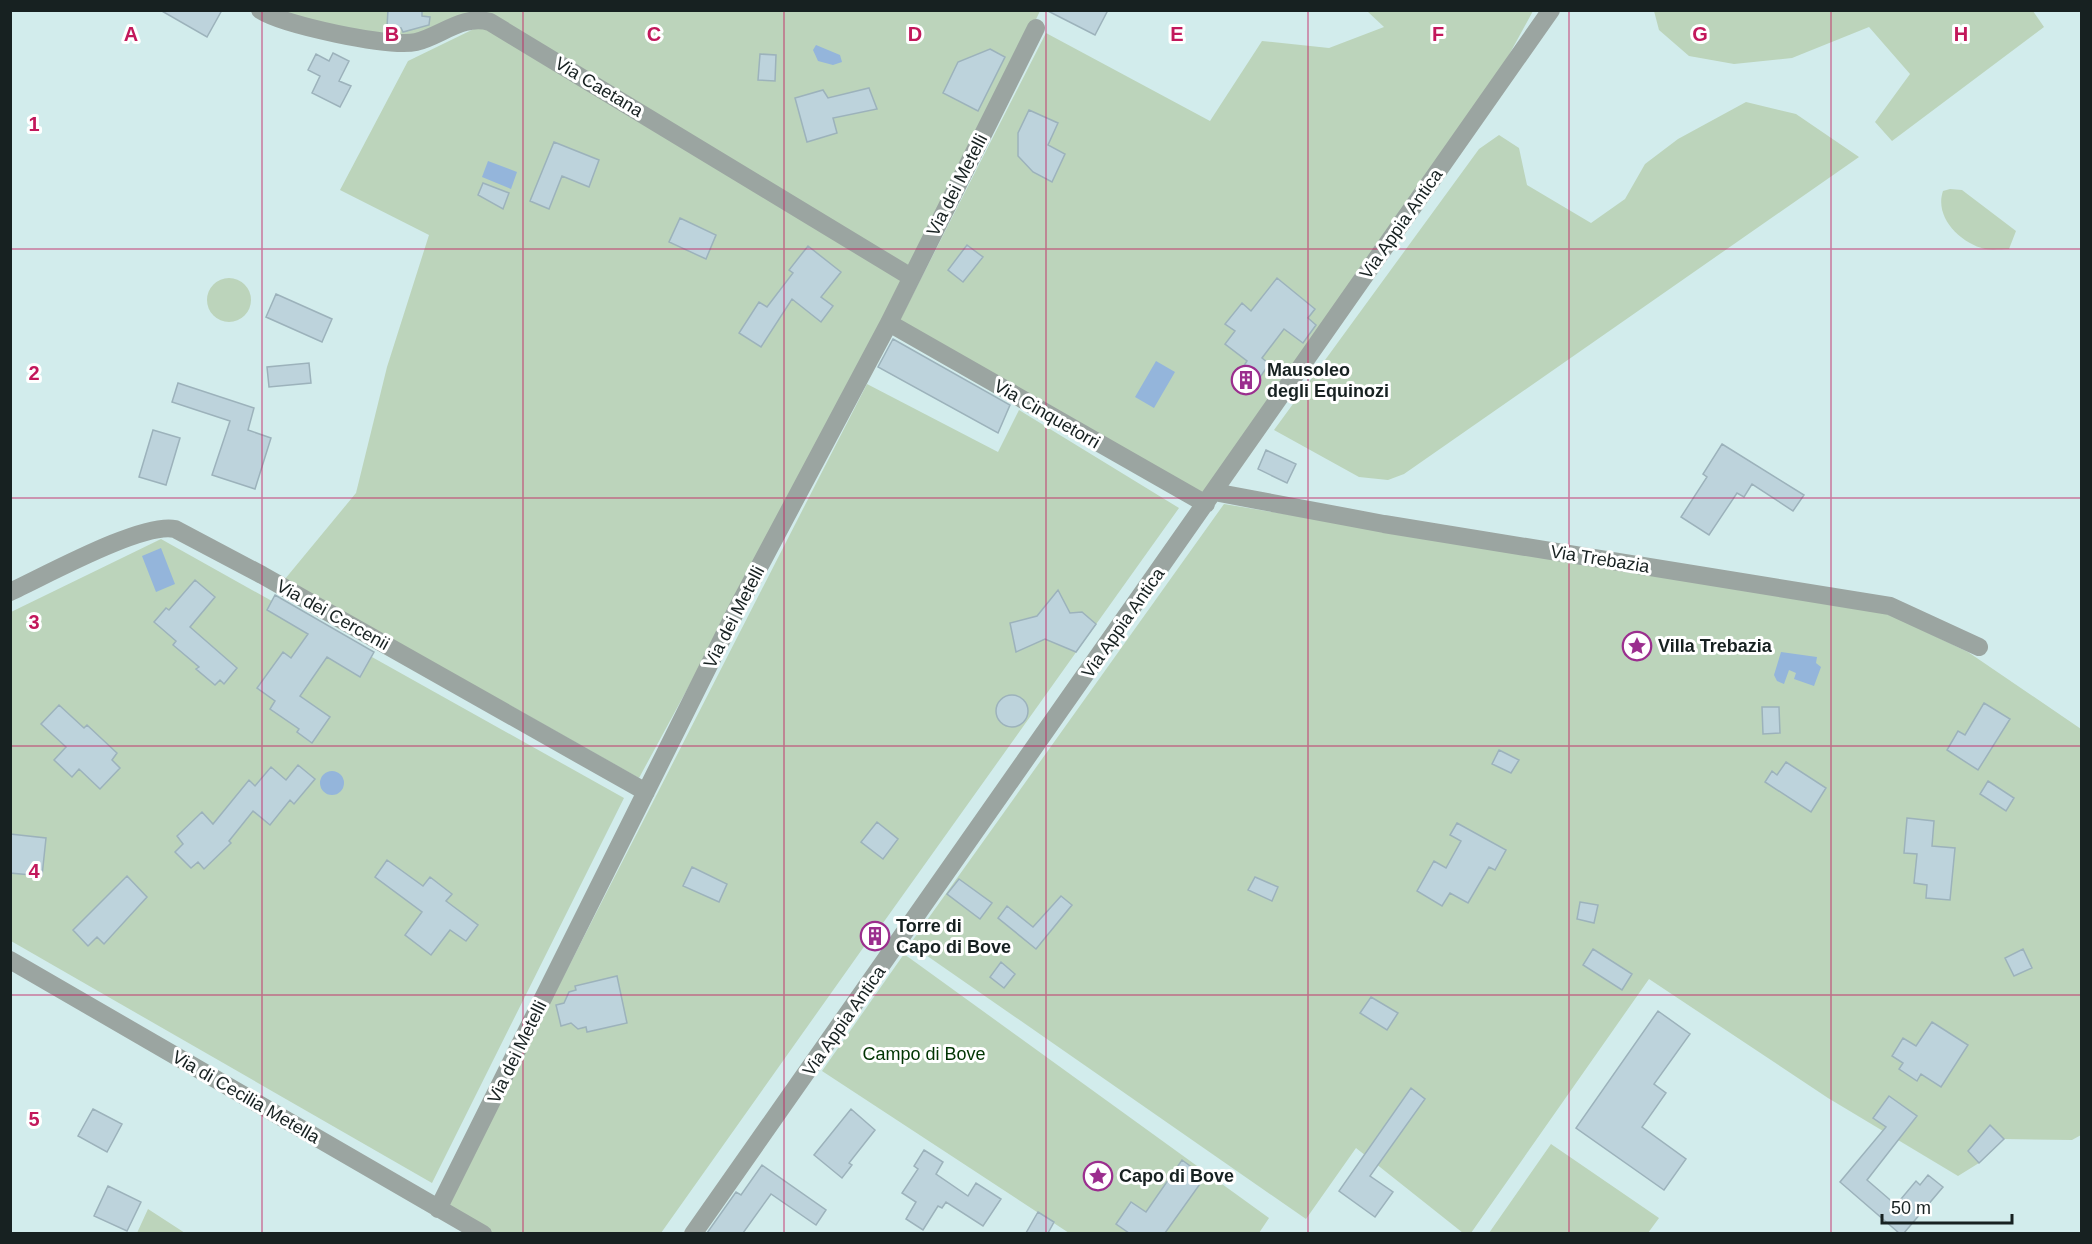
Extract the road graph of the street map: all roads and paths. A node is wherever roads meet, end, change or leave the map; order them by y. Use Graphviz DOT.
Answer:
graph roads {
  1 [pos="260,10"];
  2 [pos="1551,10"];
  3 [pos="1036,28"];
  4 [pos="911,277"];
  5 [pos="889,323"];
  6 [pos="1210,498"];
  7 [pos="10,592"];
  8 [pos="1979,647"];
  9 [pos="646,792"];
  10 [pos="10,960"];
  11 [pos="438,1209"];
  12 [pos="483,1233"];
  13 [pos="693,1233"];
  1 -- 4 [label="street, Via Caetana"];
  2 -- 6 [label="street, Via Appia Antica"];
  3 -- 4 [label="street, Via dei Metelli"];
  4 -- 5 [label="street, Via dei Metelli"];
  5 -- 6 [label="street, Via Cinquetorri"];
  5 -- 9 [label="street, Via dei Metelli"];
  6 -- 8 [label="street, Via Trebazia"];
  6 -- 13 [label="street, Via Appia Antica"];
  7 -- 9 [label="street, Via dei Cercenii"];
  9 -- 11 [label="street, Via dei Metelli"];
  10 -- 11 [label="street, Via di Cecilia Metella"];
  11 -- 12 [label="street, Via di Cecilia Metella"];
}
